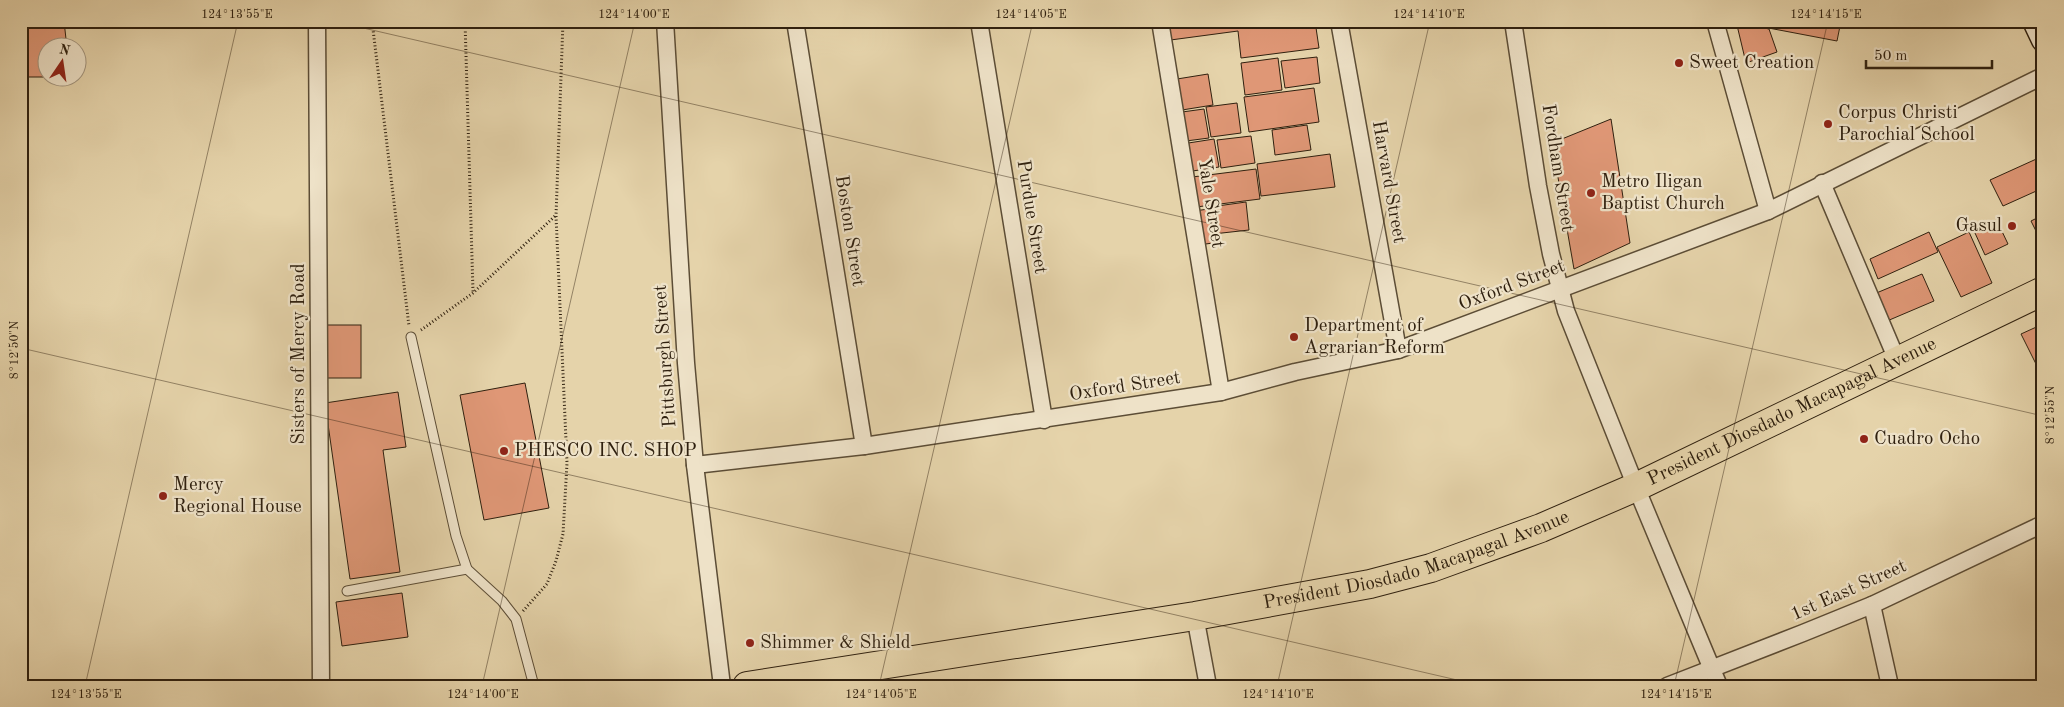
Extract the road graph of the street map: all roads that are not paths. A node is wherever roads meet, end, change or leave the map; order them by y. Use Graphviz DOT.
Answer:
graph roads {
  1 [pos="317,21"];
  2 [pos="665,21"];
  3 [pos="795,21"];
  4 [pos="979,21"];
  5 [pos="1160,21"];
  6 [pos="1339,21"];
  7 [pos="1513,21"];
  8 [pos="1715,21"];
  9 [pos="2034,21"];
  10 [pos="2043,40"];
  11 [pos="2043,76"];
  12 [pos="1822,184"];
  13 [pos="1768,211"];
  14 [pos="1560,289"];
  15 [pos="2043,292"];
  16 [pos="410,337"];
  17 [pos="1398,350"];
  18 [pos="1897,360"];
  19 [pos="1221,392"];
  20 [pos="1044,420"];
  21 [pos="864,446"];
  22 [pos="695,465"];
  23 [pos="1636,487"];
  24 [pos="2043,524"];
  25 [pos="467,569"];
  26 [pos="347,591"];
  27 [pos="1872,604"];
  28 [pos="1195,616"];
  29 [pos="1712,668"];
  30 [pos="320,686"];
  31 [pos="534,686"];
  32 [pos="722,686"];
  33 [pos="747,686"];
  34 [pos="1208,686"];
  35 [pos="1667,686"];
  36 [pos="1718,686"];
  37 [pos="1890,686"];
  1 -- 30 [label="street, Sisters of Mercy Road"];
  2 -- 22 [label="street, Pittsburgh Street"];
  3 -- 21 [label="street, Boston Street"];
  4 -- 20 [label="street, Purdue Street"];
  5 -- 19 [label="street, Yale Street"];
  6 -- 17 [label="street, Harvard Street"];
  7 -- 14 [label="street, Fordham Street"];
  8 -- 13 [label="street"];
  9 -- 10 [label="main road"];
  11 -- 12 [label="street, Oxford Street"];
  12 -- 13 [label="street, Oxford Street"];
  12 -- 18 [label="street"];
  13 -- 14 [label="street, Oxford Street"];
  14 -- 17 [label="street, Oxford Street"];
  14 -- 23 [label="street, Fordham Street"];
  15 -- 18 [label="highway, President Diosdado Macapagal Avenue"];
  16 -- 25 [label="lane"];
  17 -- 19 [label="street, Oxford Street"];
  18 -- 23 [label="highway, President Diosdado Macapagal Avenue"];
  19 -- 20 [label="street, Oxford Street"];
  20 -- 21 [label="street, Oxford Street"];
  21 -- 22 [label="street, Oxford Street"];
  22 -- 32 [label="street, Pittsburgh Street"];
  23 -- 28 [label="highway, President Diosdado Macapagal Avenue"];
  23 -- 29 [label="street, Fordham Street"];
  24 -- 27 [label="street, 1st East Street"];
  25 -- 26 [label="lane"];
  25 -- 31 [label="lane"];
  27 -- 29 [label="street, 1st East Street"];
  27 -- 37 [label="street"];
  28 -- 33 [label="highway, President Diosdado Macapagal Avenue"];
  28 -- 34 [label="street"];
  29 -- 35 [label="street, 1st East Street"];
  29 -- 36 [label="street, Fordham Street"];
}
